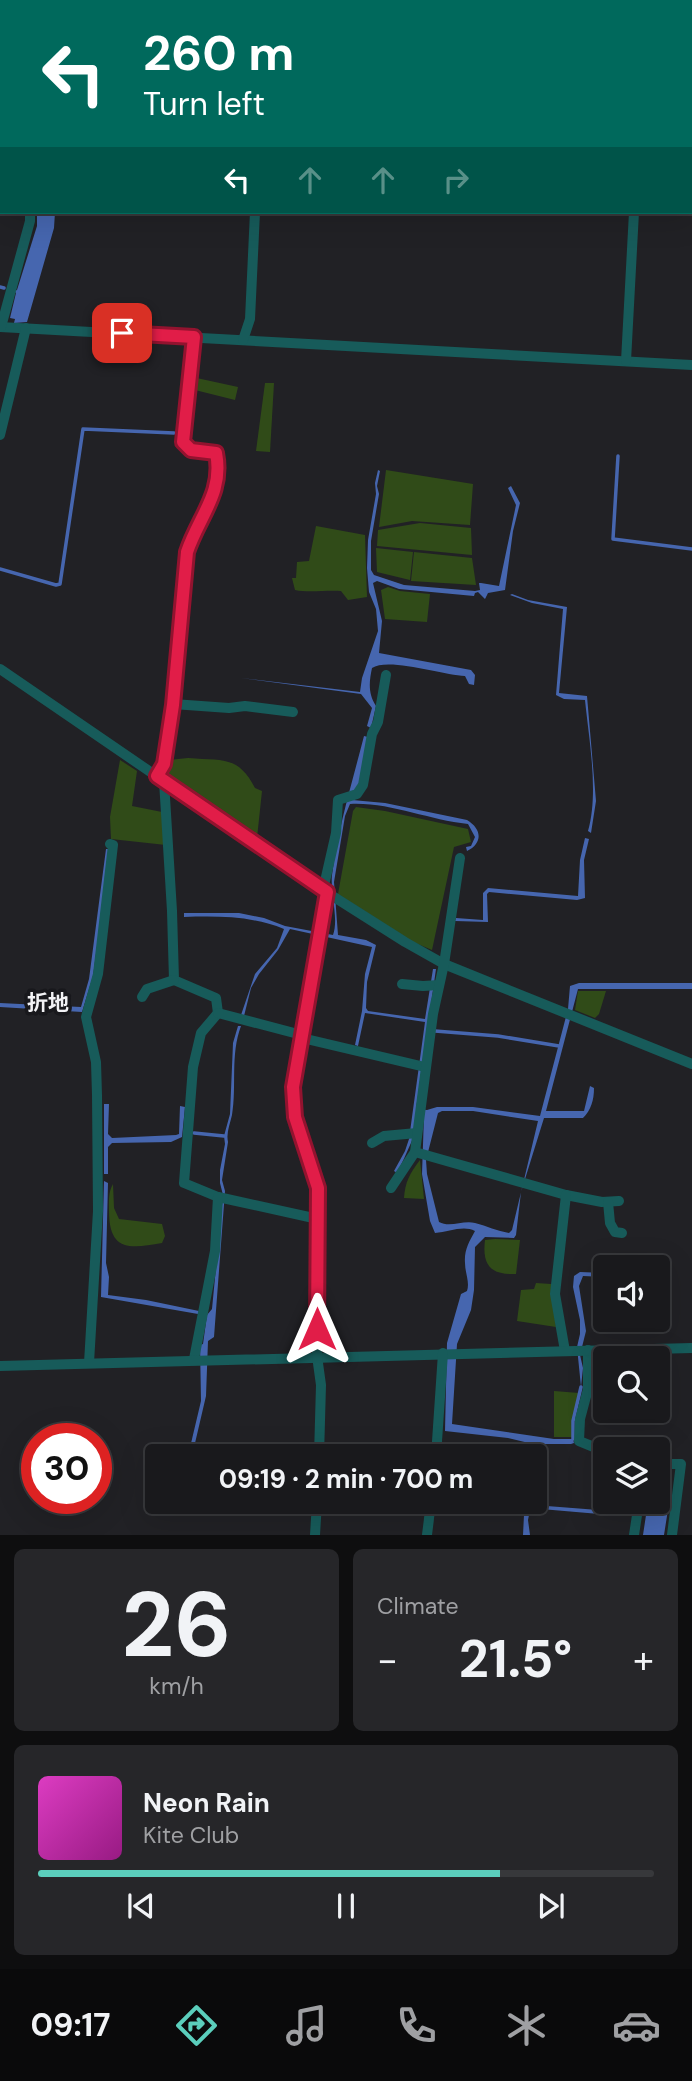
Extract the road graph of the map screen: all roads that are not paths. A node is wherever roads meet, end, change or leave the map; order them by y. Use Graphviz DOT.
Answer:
graph roads {
  1 [pos="30,214"];
  2 [pos="255,214"];
  3 [pos="634,214"];
  4 [pos="0,327"];
  5 [pos="26,328"];
  6 [pos="194,337"];
  7 [pos="243,340"];
  8 [pos="625,361"];
  9 [pos="692,365"];
  10 [pos="0,435"];
  11 [pos="0,669"];
  12 [pos="386,675"];
  13 [pos="173,705"];
  14 [pos="293,712"];
  15 [pos="161,778"];
  16 [pos="110,844"];
  17 [pos="460,858"];
  18 [pos="325,891"];
  19 [pos="444,964"];
  20 [pos="174,980"];
  21 [pos="402,984"];
  22 [pos="439,985"];
  23 [pos="142,997"];
  24 [pos="218,1013"];
  25 [pos="302,1038"];
  26 [pos="692,1064"];
  27 [pos="425,1068"];
  28 [pos="417,1133"];
  29 [pos="372,1143"];
  30 [pos="415,1152"];
  31 [pos="391,1188"];
  32 [pos="566,1195"];
  33 [pos="218,1197"];
  34 [pos="318,1219"];
  35 [pos="622,1233"];
  36 [pos="692,1348"];
  37 [pos="588,1350"];
  38 [pos="565,1351"];
  39 [pos="443,1353"];
  40 [pos="317,1356"];
  41 [pos="194,1359"];
  42 [pos="89,1363"];
  43 [pos="0,1366"];
  44 [pos="319,1444"];
  45 [pos="437,1444"];
  46 [pos="593,1447"];
  47 [pos="670,1464"];
  48 [pos="316,1514"];
  49 [pos="430,1514"];
  50 [pos="637,1514"];
  51 [pos="315,1535"];
  52 [pos="428,1535"];
  53 [pos="634,1535"];
  54 [pos="672,1535"];
  1 -- 4 [label="street"];
  2 -- 7 [label="street"];
  3 -- 8 [label="street"];
  4 -- 5 [label="street"];
  5 -- 6 [label="street"];
  5 -- 10 [label="street"];
  6 -- 7 [label="street"];
  6 -- 13 [label="street"];
  7 -- 8 [label="street"];
  8 -- 9 [label="street"];
  11 -- 15 [label="street"];
  12 -- 18 [label="street"];
  13 -- 14 [label="street"];
  13 -- 15 [label="street"];
  15 -- 18 [label="street"];
  15 -- 20 [label="street"];
  16 -- 42 [label="street"];
  17 -- 19 [label="street"];
  18 -- 19 [label="street"];
  18 -- 25 [label="street"];
  19 -- 22 [label="street"];
  19 -- 26 [label="street"];
  20 -- 23 [label="street"];
  20 -- 24 [label="street"];
  21 -- 22 [label="street"];
  22 -- 27 [label="street"];
  24 -- 25 [label="street"];
  24 -- 33 [label="street"];
  25 -- 27 [label="street"];
  25 -- 34 [label="street"];
  27 -- 28 [label="street"];
  28 -- 29 [label="street"];
  28 -- 30 [label="street"];
  30 -- 31 [label="street"];
  30 -- 32 [label="street"];
  32 -- 35 [label="street"];
  32 -- 38 [label="street"];
  33 -- 34 [label="street"];
  33 -- 41 [label="street"];
  34 -- 40 [label="street"];
  36 -- 37 [label="street"];
  37 -- 38 [label="street"];
  37 -- 46 [label="street"];
  38 -- 39 [label="street"];
  39 -- 40 [label="street"];
  39 -- 45 [label="street"];
  40 -- 41 [label="street"];
  40 -- 44 [label="street"];
  41 -- 42 [label="street"];
  42 -- 43 [label="street"];
  47 -- 54 [label="street"];
  48 -- 51 [label="street"];
  49 -- 52 [label="street"];
  50 -- 53 [label="street"];
}
